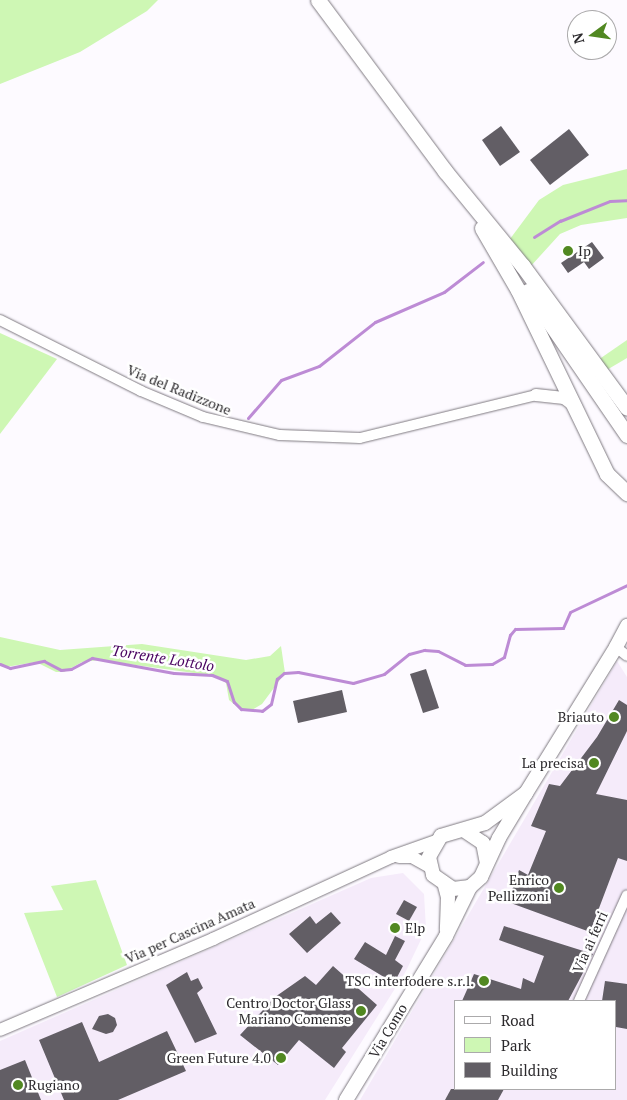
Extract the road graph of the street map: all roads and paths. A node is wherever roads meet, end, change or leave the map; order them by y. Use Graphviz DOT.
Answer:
graph roads {
  1 [pos="318,0"];
  2 [pos="460,190"];
  3 [pos="0,320"];
  4 [pos="564,382"];
  5 [pos="536,395"];
  6 [pos="577,408"];
  7 [pos="627,408"];
  8 [pos="627,435"];
  9 [pos="626,493"];
  10 [pos="627,626"];
  11 [pos="616,647"];
  12 [pos="627,656"];
  13 [pos="526,793"];
  14 [pos="464,831"];
  15 [pos="436,841"];
  16 [pos="391,857"];
  17 [pos="487,863"];
  18 [pos="430,867"];
  19 [pos="445,886"];
  20 [pos="470,887"];
  21 [pos="627,895"];
  22 [pos="446,936"];
  23 [pos="579,1000"];
  24 [pos="0,1030"];
  25 [pos="346,1100"];
  1 -- 2 [label="main road"];
  2 -- 4 [label="main road"];
  2 -- 7 [label="main road"];
  2 -- 8 [label="main road"];
  3 -- 5 [label="street, Via del Radizzone"];
  4 -- 5 [label="street"];
  4 -- 6 [label="main road"];
  5 -- 6 [label="street"];
  6 -- 9 [label="main road"];
  10 -- 11 [label="main road"];
  11 -- 12 [label="street"];
  11 -- 13 [label="main road"];
  13 -- 14 [label="main road"];
  13 -- 17 [label="main road"];
  14 -- 15 [label="main road"];
  14 -- 17 [label="main road"];
  15 -- 16 [label="street, Via per Cascina Amata"];
  15 -- 18 [label="main road"];
  16 -- 18 [label="street, Via per Cascina Amata"];
  16 -- 24 [label="street, Via per Cascina Amata"];
  17 -- 20 [label="main road"];
  18 -- 19 [label="main road"];
  19 -- 20 [label="main road"];
  19 -- 22 [label="main road, Via Como"];
  20 -- 22 [label="main road, Via Como"];
  21 -- 23 [label="street, Via ai ferri"];
  22 -- 25 [label="main road, Via Como"];
}
